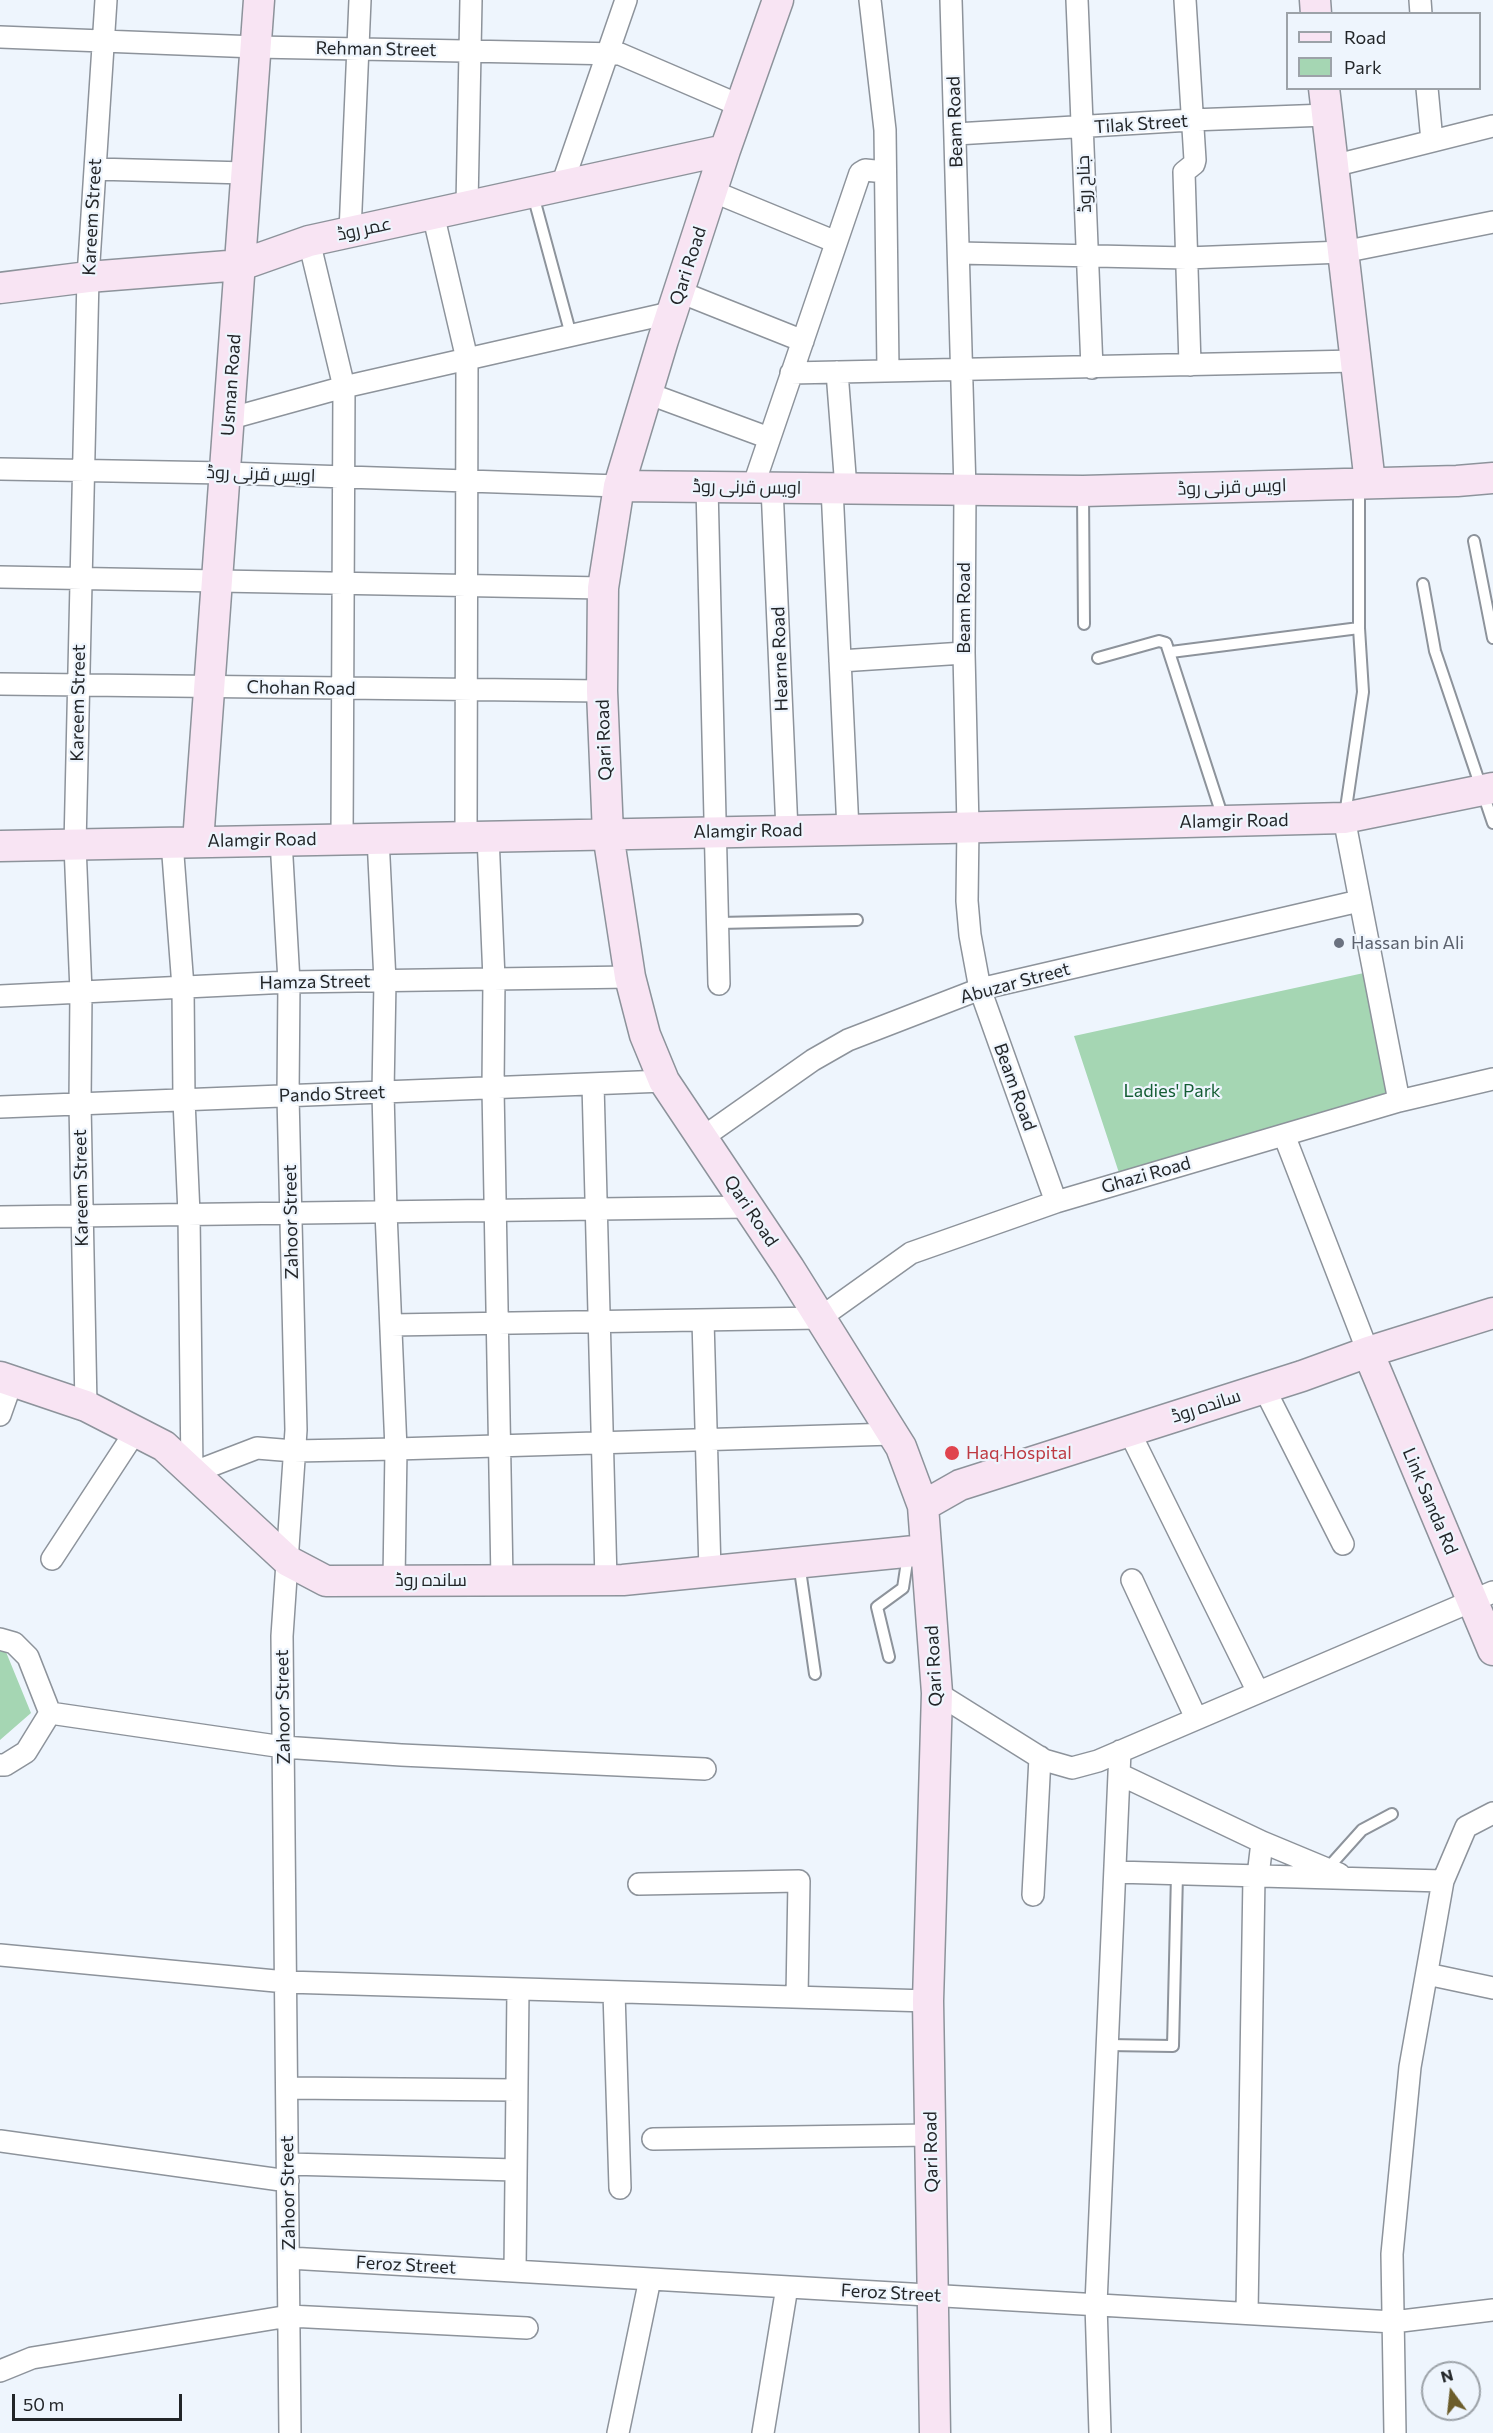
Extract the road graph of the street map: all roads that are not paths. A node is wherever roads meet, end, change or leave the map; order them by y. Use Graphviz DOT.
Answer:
graph roads {
  1 [pos="106,0"];
  2 [pos="259,0"];
  3 [pos="360,0"];
  4 [pos="471,0"];
  5 [pos="626,0"];
  6 [pos="778,0"];
  7 [pos="870,0"];
  8 [pos="951,0"];
  9 [pos="1077,0"];
  10 [pos="1185,0"];
  11 [pos="0,37"];
  12 [pos="103,41"];
  13 [pos="256,47"];
  14 [pos="358,49"];
  15 [pos="470,51"];
  16 [pos="608,54"];
  17 [pos="1427,90"];
  18 [pos="1326,102"];
  19 [pos="741,106"];
  20 [pos="1191,120"];
  21 [pos="1493,126"];
  22 [pos="1082,128"];
  23 [pos="956,134"];
  24 [pos="1432,141"];
  25 [pos="725,150"];
  26 [pos="1333,166"];
  27 [pos="95,169"];
  28 [pos="885,172"];
  29 [pos="246,173"];
  30 [pos="562,185"];
  31 [pos="712,191"];
  32 [pos="532,192"];
  33 [pos="467,205"];
  34 [pos="433,214"];
  35 [pos="1493,222"];
  36 [pos="350,232"];
  37 [pos="309,241"];
  38 [pos="836,242"];
  39 [pos="1343,252"];
  40 [pos="959,253"];
  41 [pos="1087,256"];
  42 [pos="1187,258"];
  43 [pos="241,265"];
  44 [pos="88,277"];
  45 [pos="0,288"];
  46 [pos="677,302"];
  47 [pos="571,335"];
  48 [pos="803,341"];
  49 [pos="467,359"];
  50 [pos="1356,361"];
  51 [pos="1190,365"];
  52 [pos="1092,368"];
  53 [pos="888,370"];
  54 [pos="962,371"];
  55 [pos="837,372"];
  56 [pos="791,373"];
  57 [pos="344,387"];
  58 [pos="647,393"];
  59 [pos="228,419"];
  60 [pos="769,438"];
  61 [pos="0,470"];
  62 [pos="84,471"];
  63 [pos="225,472"];
  64 [pos="344,477"];
  65 [pos="1493,478"];
  66 [pos="467,480"];
  67 [pos="1364,483"];
  68 [pos="619,486"];
  69 [pos="707,487"];
  70 [pos="762,487"];
  71 [pos="839,488"];
  72 [pos="965,490"];
  73 [pos="1083,491"];
  74 [pos="1474,541"];
  75 [pos="0,577"];
  76 [pos="81,579"];
  77 [pos="217,582"];
  78 [pos="343,584"];
  79 [pos="1423,584"];
  80 [pos="466,586"];
  81 [pos="603,588"];
  82 [pos="1084,624"];
  83 [pos="1359,628"];
  84 [pos="1493,638"];
  85 [pos="1171,652"];
  86 [pos="964,653"];
  87 [pos="1098,658"];
  88 [pos="840,661"];
  89 [pos="0,684"];
  90 [pos="79,685"];
  91 [pos="209,687"];
  92 [pos="343,688"];
  93 [pos="466,690"];
  94 [pos="602,691"];
  95 [pos="1487,789"];
  96 [pos="1344,818"];
  97 [pos="1224,821"];
  98 [pos="1493,823"];
  99 [pos="968,826"];
  100 [pos="848,830"];
  101 [pos="787,831"];
  102 [pos="715,832"];
  103 [pos="608,834"];
  104 [pos="477,836"];
  105 [pos="378,838"];
  106 [pos="342,839"];
  107 [pos="281,840"];
  108 [pos="185,842"];
  109 [pos="75,844"];
  110 [pos="0,846"];
  111 [pos="1359,901"];
  112 [pos="857,920"];
  113 [pos="719,923"];
  114 [pos="630,977"];
  115 [pos="494,979"];
  116 [pos="385,981"];
  117 [pos="289,982"];
  118 [pos="719,984"];
  119 [pos="183,987"];
  120 [pos="980,989"];
  121 [pos="81,992"];
  122 [pos="0,996"];
  123 [pos="1493,1079"];
  124 [pos="664,1081"];
  125 [pos="592,1084"];
  126 [pos="493,1088"];
  127 [pos="384,1092"];
  128 [pos="288,1095"];
  129 [pos="184,1100"];
  130 [pos="1399,1101"];
  131 [pos="80,1104"];
  132 [pos="0,1107"];
  133 [pos="1284,1135"];
  134 [pos="702,1138"];
  135 [pos="1056,1202"];
  136 [pos="748,1207"];
  137 [pos="596,1209"];
  138 [pos="495,1211"];
  139 [pos="386,1212"];
  140 [pos="189,1214"];
  141 [pos="290,1214"];
  142 [pos="82,1216"];
  143 [pos="0,1217"];
  144 [pos="1493,1314"];
  145 [pos="820,1318"];
  146 [pos="703,1320"];
  147 [pos="599,1322"];
  148 [pos="497,1323"];
  149 [pos="391,1325"];
  150 [pos="1368,1352"];
  151 [pos="6,1379"];
  152 [pos="1264,1388"];
  153 [pos="86,1406"];
  154 [pos="0,1415"];
  155 [pos="1129,1431"];
  156 [pos="135,1432"];
  157 [pos="893,1434"];
  158 [pos="707,1440"];
  159 [pos="602,1443"];
  160 [pos="500,1446"];
  161 [pos="396,1449"];
  162 [pos="294,1451"];
  163 [pos="192,1473"];
  164 [pos="923,1506"];
  165 [pos="1342,1544"];
  166 [pos="917,1551"];
  167 [pos="52,1559"];
  168 [pos="288,1561"];
  169 [pos="799,1563"];
  170 [pos="710,1571"];
  171 [pos="394,1580"];
  172 [pos="502,1580"];
  173 [pos="606,1580"];
  174 [pos="1132,1580"];
  175 [pos="1483,1596"];
  176 [pos="0,1638"];
  177 [pos="1493,1650"];
  178 [pos="888,1657"];
  179 [pos="815,1674"];
  180 [pos="1258,1692"];
  181 [pos="937,1693"];
  182 [pos="50,1713"];
  183 [pos="1196,1718"];
  184 [pos="283,1748"];
  185 [pos="1120,1751"];
  186 [pos="1040,1758"];
  187 [pos="0,1765"];
  188 [pos="705,1769"];
  189 [pos="1119,1774"];
  190 [pos="1493,1813"];
  191 [pos="1392,1815"];
  192 [pos="1262,1842"];
  193 [pos="1327,1869"];
  194 [pos="1115,1872"];
  195 [pos="1177,1874"];
  196 [pos="1256,1876"];
  197 [pos="1351,1879"];
  198 [pos="1443,1881"];
  199 [pos="639,1884"];
  200 [pos="1033,1895"];
  201 [pos="0,1955"];
  202 [pos="1426,1974"];
  203 [pos="286,1982"];
  204 [pos="1493,1988"];
  205 [pos="518,1989"];
  206 [pos="614,1992"];
  207 [pos="797,1997"];
  208 [pos="928,2001"];
  209 [pos="1107,2045"];
  210 [pos="287,2088"];
  211 [pos="516,2090"];
  212 [pos="930,2134"];
  213 [pos="653,2139"];
  214 [pos="0,2141"];
  215 [pos="516,2170"];
  216 [pos="288,2172"];
  217 [pos="620,2188"];
  218 [pos="289,2258"];
  219 [pos="515,2271"];
  220 [pos="650,2279"];
  221 [pos="786,2287"];
  222 [pos="933,2295"];
  223 [pos="1096,2304"];
  224 [pos="1493,2310"];
  225 [pos="1246,2313"];
  226 [pos="289,2316"];
  227 [pos="1393,2322"];
  228 [pos="527,2328"];
  229 [pos="0,2371"];
  230 [pos="290,2433"];
  231 [pos="618,2433"];
  232 [pos="763,2433"];
  233 [pos="935,2433"];
  234 [pos="1100,2433"];
  235 [pos="1395,2433"];
  1 -- 12 [label="street, Kareem Street"];
  2 -- 13 [label="street, Usman Road"];
  3 -- 14 [label="street"];
  4 -- 15 [label="street"];
  5 -- 16 [label="street"];
  6 -- 19 [label="street, Qari Road"];
  7 -- 28 [label="street"];
  8 -- 23 [label="street, Beam Road"];
  9 -- 22 [label="street, جناح روڈ"];
  10 -- 20 [label="street"];
  11 -- 12 [label="street, Rehman Street"];
  12 -- 13 [label="street, Rehman Street"];
  12 -- 27 [label="street, Kareem Street"];
  13 -- 14 [label="street, Rehman Street"];
  13 -- 29 [label="street, Usman Road"];
  14 -- 15 [label="street, Rehman Street"];
  14 -- 36 [label="street"];
  15 -- 16 [label="street, Rehman Street"];
  15 -- 33 [label="street"];
  16 -- 19 [label="street, Rehman Street"];
  16 -- 30 [label="street"];
  17 -- 24 [label="street"];
  18 -- 20 [label="street, Tilak Street"];
  18 -- 26 [label="street"];
  19 -- 25 [label="street, Qari Road"];
  20 -- 22 [label="street, Tilak Street"];
  20 -- 42 [label="street"];
  21 -- 24 [label="street"];
  22 -- 23 [label="street, Tilak Street"];
  22 -- 41 [label="street, جناح روڈ"];
  23 -- 40 [label="street, Beam Road"];
  24 -- 26 [label="street"];
  25 -- 30 [label="street, عمر روڈ"];
  25 -- 31 [label="street, Qari Road"];
  26 -- 39 [label="street"];
  27 -- 29 [label="street"];
  27 -- 44 [label="street, Kareem Street"];
  28 -- 38 [label="street"];
  28 -- 53 [label="street"];
  29 -- 43 [label="street, Usman Road"];
  30 -- 32 [label="street, عمر روڈ"];
  31 -- 38 [label="street"];
  31 -- 46 [label="street, Qari Road"];
  32 -- 33 [label="street, عمر روڈ"];
  32 -- 47 [label="lane"];
  33 -- 34 [label="street, عمر روڈ"];
  34 -- 36 [label="street, عمر روڈ"];
  34 -- 49 [label="street"];
  35 -- 39 [label="street"];
  36 -- 37 [label="street, عمر روڈ"];
  37 -- 43 [label="street, عمر روڈ"];
  37 -- 57 [label="street"];
  38 -- 48 [label="street"];
  39 -- 42 [label="street"];
  39 -- 50 [label="street"];
  40 -- 41 [label="street"];
  40 -- 54 [label="street, Beam Road"];
  41 -- 42 [label="street"];
  41 -- 52 [label="street, جناح روڈ"];
  42 -- 51 [label="street"];
  43 -- 44 [label="street, عمر روڈ"];
  43 -- 59 [label="street, Usman Road"];
  44 -- 45 [label="street, عمر روڈ"];
  44 -- 62 [label="street, Kareem Street"];
  46 -- 47 [label="street"];
  46 -- 48 [label="street"];
  46 -- 58 [label="street, Qari Road"];
  47 -- 49 [label="street"];
  48 -- 56 [label="street"];
  49 -- 57 [label="street"];
  49 -- 66 [label="street"];
  50 -- 51 [label="street"];
  50 -- 67 [label="street"];
  51 -- 52 [label="street"];
  52 -- 54 [label="street"];
  53 -- 54 [label="street"];
  53 -- 55 [label="street"];
  54 -- 72 [label="street, Beam Road"];
  55 -- 56 [label="street"];
  55 -- 71 [label="street"];
  56 -- 60 [label="street"];
  57 -- 59 [label="street"];
  57 -- 64 [label="street"];
  58 -- 60 [label="street"];
  58 -- 68 [label="street, Qari Road"];
  59 -- 63 [label="street, Usman Road"];
  60 -- 70 [label="street"];
  61 -- 62 [label="street, اویس قرنی روڈ"];
  62 -- 63 [label="street, اویس قرنی روڈ"];
  62 -- 76 [label="street, Kareem Street"];
  63 -- 64 [label="street, اویس قرنی روڈ"];
  63 -- 77 [label="street, Usman Road"];
  64 -- 66 [label="street, اویس قرنی روڈ"];
  64 -- 78 [label="street"];
  65 -- 67 [label="street, اویس قرنی روڈ"];
  66 -- 68 [label="street, اویس قرنی روڈ"];
  66 -- 80 [label="street"];
  67 -- 73 [label="street, اویس قرنی روڈ"];
  67 -- 83 [label="lane"];
  68 -- 69 [label="street, اویس قرنی روڈ"];
  68 -- 81 [label="street, Qari Road"];
  69 -- 70 [label="street, اویس قرنی روڈ"];
  69 -- 102 [label="street"];
  70 -- 71 [label="street, اویس قرنی روڈ"];
  70 -- 101 [label="street, Hearne Road"];
  71 -- 72 [label="street, اویس قرنی روڈ"];
  71 -- 88 [label="street"];
  72 -- 73 [label="street, اویس قرنی روڈ"];
  72 -- 86 [label="street, Beam Road"];
  73 -- 82 [label="lane"];
  74 -- 84 [label="lane"];
  75 -- 76 [label="street"];
  76 -- 77 [label="street"];
  76 -- 90 [label="street, Kareem Street"];
  77 -- 78 [label="street"];
  77 -- 91 [label="street, Usman Road"];
  78 -- 80 [label="street"];
  78 -- 92 [label="street"];
  79 -- 95 [label="lane"];
  80 -- 81 [label="street"];
  80 -- 93 [label="street"];
  81 -- 94 [label="street, Qari Road"];
  83 -- 85 [label="lane"];
  83 -- 96 [label="lane"];
  85 -- 87 [label="lane"];
  85 -- 97 [label="lane"];
  86 -- 88 [label="street"];
  86 -- 99 [label="street, Beam Road"];
  88 -- 100 [label="street"];
  89 -- 90 [label="street, Chohan Road"];
  90 -- 91 [label="street, Chohan Road"];
  90 -- 109 [label="street, Kareem Street"];
  91 -- 92 [label="street, Chohan Road"];
  91 -- 108 [label="street, Usman Road"];
  92 -- 93 [label="street, Chohan Road"];
  92 -- 106 [label="street"];
  93 -- 94 [label="street, Chohan Road"];
  93 -- 104 [label="street"];
  94 -- 103 [label="street, Qari Road"];
  95 -- 96 [label="street, Alamgir Road"];
  95 -- 98 [label="lane"];
  96 -- 97 [label="street, Alamgir Road"];
  96 -- 111 [label="street"];
  97 -- 99 [label="street, Alamgir Road"];
  99 -- 100 [label="street, Alamgir Road"];
  99 -- 120 [label="street, Beam Road"];
  100 -- 101 [label="street, Alamgir Road"];
  101 -- 102 [label="street, Alamgir Road"];
  102 -- 103 [label="street, Alamgir Road"];
  102 -- 113 [label="street"];
  103 -- 104 [label="street, Alamgir Road"];
  103 -- 114 [label="street, Qari Road"];
  104 -- 105 [label="street, Alamgir Road"];
  104 -- 115 [label="street"];
  105 -- 106 [label="street, Alamgir Road"];
  105 -- 116 [label="street"];
  106 -- 107 [label="street, Alamgir Road"];
  107 -- 108 [label="street, Alamgir Road"];
  107 -- 117 [label="street, Zahoor Street"];
  108 -- 109 [label="street, Alamgir Road"];
  108 -- 119 [label="street"];
  109 -- 110 [label="street, Alamgir Road"];
  109 -- 121 [label="street, Kareem Street"];
  111 -- 120 [label="street, Abuzar Street"];
  111 -- 130 [label="street"];
  112 -- 113 [label="lane"];
  113 -- 118 [label="street"];
  114 -- 115 [label="street, Hamza Street"];
  114 -- 124 [label="street, Qari Road"];
  115 -- 116 [label="street, Hamza Street"];
  115 -- 126 [label="street"];
  116 -- 117 [label="street, Hamza Street"];
  116 -- 127 [label="street"];
  117 -- 119 [label="street, Hamza Street"];
  117 -- 128 [label="street, Zahoor Street"];
  119 -- 121 [label="street, Hamza Street"];
  119 -- 129 [label="street"];
  120 -- 134 [label="street, Abuzar Street"];
  120 -- 135 [label="street, Beam Road"];
  121 -- 122 [label="street, Hamza Street"];
  121 -- 131 [label="street, Kareem Street"];
  123 -- 130 [label="street, Ghazi Road"];
  124 -- 125 [label="street, Pando Street"];
  124 -- 134 [label="street, Qari Road"];
  125 -- 126 [label="street, Pando Street"];
  125 -- 137 [label="street"];
  126 -- 127 [label="street, Pando Street"];
  126 -- 138 [label="street"];
  127 -- 128 [label="street, Pando Street"];
  127 -- 139 [label="street"];
  128 -- 129 [label="street, Pando Street"];
  128 -- 141 [label="street, Zahoor Street"];
  129 -- 131 [label="street, Pando Street"];
  129 -- 140 [label="street"];
  130 -- 133 [label="street, Ghazi Road"];
  131 -- 132 [label="street, Pando Street"];
  131 -- 142 [label="street, Kareem Street"];
  133 -- 135 [label="street, Ghazi Road"];
  133 -- 150 [label="street"];
  134 -- 136 [label="street, Qari Road"];
  135 -- 145 [label="street, Ghazi Road"];
  136 -- 137 [label="street"];
  136 -- 145 [label="street, Qari Road"];
  137 -- 138 [label="street"];
  137 -- 147 [label="street"];
  138 -- 139 [label="street"];
  138 -- 148 [label="street"];
  139 -- 141 [label="street"];
  139 -- 149 [label="street"];
  140 -- 141 [label="street"];
  140 -- 142 [label="street"];
  140 -- 163 [label="street"];
  141 -- 162 [label="street, Zahoor Street"];
  142 -- 143 [label="street"];
  142 -- 153 [label="street, Kareem Street"];
  144 -- 150 [label="street, ساندہ روڈ"];
  145 -- 146 [label="street"];
  145 -- 157 [label="street, Qari Road"];
  146 -- 147 [label="street"];
  146 -- 158 [label="street"];
  147 -- 148 [label="street"];
  147 -- 159 [label="street"];
  148 -- 149 [label="street"];
  148 -- 160 [label="street"];
  149 -- 161 [label="street"];
  150 -- 152 [label="street, ساندہ روڈ"];
  150 -- 175 [label="street, Link Sanda Rd"];
  151 -- 153 [label="street, ساندہ روڈ"];
  151 -- 154 [label="street"];
  152 -- 155 [label="street, ساندہ روڈ"];
  152 -- 165 [label="street"];
  153 -- 156 [label="street, ساندہ روڈ"];
  155 -- 164 [label="street, ساندہ روڈ"];
  155 -- 180 [label="street"];
  156 -- 163 [label="street, ساندہ روڈ"];
  156 -- 167 [label="street"];
  157 -- 158 [label="street"];
  157 -- 164 [label="street, Qari Road"];
  158 -- 159 [label="street"];
  158 -- 170 [label="street"];
  159 -- 160 [label="street"];
  159 -- 173 [label="street"];
  160 -- 161 [label="street"];
  160 -- 172 [label="street"];
  161 -- 162 [label="street"];
  161 -- 171 [label="street"];
  162 -- 163 [label="street"];
  162 -- 168 [label="street, Zahoor Street"];
  163 -- 168 [label="street, ساندہ روڈ"];
  164 -- 166 [label="street, Qari Road"];
  166 -- 169 [label="street, ساندہ روڈ"];
  166 -- 178 [label="lane"];
  166 -- 181 [label="street, Qari Road"];
  168 -- 171 [label="street, ساندہ روڈ"];
  168 -- 184 [label="street, Zahoor Street"];
  169 -- 170 [label="street, ساندہ روڈ"];
  169 -- 179 [label="lane"];
  170 -- 173 [label="street, ساندہ روڈ"];
  171 -- 172 [label="street, ساندہ روڈ"];
  172 -- 173 [label="street, ساندہ روڈ"];
  174 -- 183 [label="street"];
  175 -- 177 [label="street, Link Sanda Rd"];
  175 -- 180 [label="street"];
  176 -- 182 [label="street"];
  180 -- 183 [label="street"];
  181 -- 186 [label="street"];
  181 -- 208 [label="street, Qari Road"];
  182 -- 184 [label="street"];
  182 -- 187 [label="street"];
  183 -- 185 [label="street"];
  184 -- 188 [label="street"];
  184 -- 203 [label="street, Zahoor Street"];
  185 -- 186 [label="street"];
  185 -- 189 [label="street"];
  186 -- 200 [label="street"];
  189 -- 192 [label="street"];
  189 -- 194 [label="street"];
  190 -- 198 [label="street"];
  191 -- 193 [label="lane"];
  192 -- 193 [label="street"];
  192 -- 196 [label="street"];
  193 -- 197 [label="street"];
  194 -- 195 [label="street"];
  194 -- 209 [label="street"];
  195 -- 196 [label="street"];
  195 -- 209 [label="lane"];
  196 -- 197 [label="street"];
  196 -- 225 [label="street"];
  197 -- 198 [label="street"];
  198 -- 202 [label="street"];
  199 -- 207 [label="street"];
  201 -- 203 [label="street"];
  202 -- 204 [label="street"];
  202 -- 227 [label="street"];
  203 -- 205 [label="street"];
  203 -- 210 [label="street, Zahoor Street"];
  205 -- 206 [label="street"];
  205 -- 211 [label="street"];
  206 -- 207 [label="street"];
  206 -- 217 [label="street"];
  207 -- 208 [label="street"];
  208 -- 212 [label="street, Qari Road"];
  209 -- 223 [label="street"];
  210 -- 211 [label="street"];
  210 -- 216 [label="street, Zahoor Street"];
  211 -- 215 [label="street"];
  212 -- 213 [label="street"];
  212 -- 222 [label="street, Qari Road"];
  214 -- 216 [label="street"];
  215 -- 216 [label="street"];
  215 -- 219 [label="street"];
  216 -- 218 [label="street, Zahoor Street"];
  218 -- 219 [label="street, Feroz Street"];
  218 -- 226 [label="street, Zahoor Street"];
  219 -- 220 [label="street, Feroz Street"];
  220 -- 221 [label="street, Feroz Street"];
  220 -- 231 [label="street"];
  221 -- 222 [label="street, Feroz Street"];
  221 -- 232 [label="street"];
  222 -- 223 [label="street, Feroz Street"];
  222 -- 233 [label="street, Qari Road"];
  223 -- 225 [label="street, Feroz Street"];
  223 -- 234 [label="street"];
  224 -- 227 [label="street, Feroz Street"];
  225 -- 227 [label="street, Feroz Street"];
  226 -- 228 [label="street"];
  226 -- 229 [label="street"];
  226 -- 230 [label="street, Zahoor Street"];
  227 -- 235 [label="street"];
}
